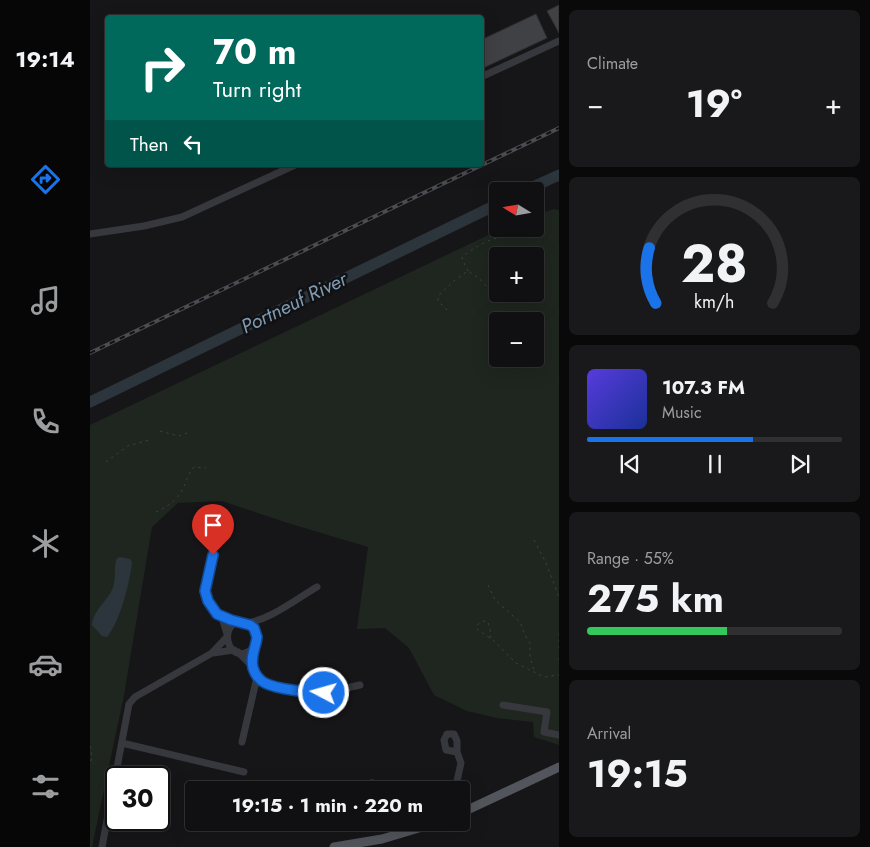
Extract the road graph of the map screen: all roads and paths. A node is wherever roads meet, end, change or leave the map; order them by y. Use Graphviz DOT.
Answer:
graph roads {
  1 [pos="559,41"];
  2 [pos="484,76"];
  3 [pos="291,167"];
  4 [pos="90,234"];
  5 [pos="497,238"];
  6 [pos="468,271"];
  7 [pos="489,291"];
  8 [pos="447,310"];
  9 [pos="160,431"];
  10 [pos="190,432"];
  11 [pos="149,440"];
  12 [pos="106,462"];
  13 [pos="206,468"];
  14 [pos="156,512"];
  15 [pos="534,540"];
  16 [pos="213,555"];
  17 [pos="488,585"];
  18 [pos="317,587"];
  19 [pos="559,597"];
  20 [pos="217,614"];
  21 [pos="266,617"];
  22 [pos="243,623"];
  23 [pos="559,633"];
  24 [pos="257,635"];
  25 [pos="227,636"];
  26 [pos="490,638"];
  27 [pos="253,648"];
  28 [pos="236,651"];
  29 [pos="559,652"];
  30 [pos="212,653"];
  31 [pos="253,667"];
  32 [pos="534,671"];
  33 [pos="559,675"];
  34 [pos="256,676"];
  35 [pos="360,685"];
  36 [pos="503,705"];
  37 [pos="559,735"];
  38 [pos="242,742"];
  39 [pos="122,743"];
  40 [pos="90,746"];
  41 [pos="457,752"];
  42 [pos="90,762"];
  43 [pos="559,766"];
  44 [pos="244,772"];
  45 [pos="457,781"];
  46 [pos="470,809"];
  47 [pos="409,831"];
  48 [pos="102,847"];
  49 [pos="334,847"];
  1 -- 2 [label="street"];
  3 -- 4 [label="street"];
  5 -- 6 [label="path"];
  6 -- 7 [label="path"];
  6 -- 8 [label="path"];
  9 -- 10 [label="path"];
  11 -- 12 [label="path"];
  13 -- 14 [label="path"];
  15 -- 19 [label="path"];
  16 -- 20 [label="street"];
  17 -- 32 [label="path"];
  18 -- 21 [label="street"];
  20 -- 22 [label="street"];
  20 -- 25 [label="street"];
  21 -- 22 [label="street"];
  21 -- 24 [label="street"];
  22 -- 24 [label="street"];
  22 -- 25 [label="street"];
  23 -- 29 [label="path"];
  24 -- 27 [label="street"];
  25 -- 28 [label="street"];
  25 -- 30 [label="street"];
  26 -- 26 [label="path"];
  26 -- 32 [label="path"];
  27 -- 28 [label="street"];
  27 -- 31 [label="street"];
  28 -- 30 [label="street"];
  28 -- 31 [label="street"];
  30 -- 39 [label="street"];
  31 -- 34 [label="street"];
  32 -- 33 [label="path"];
  34 -- 35 [label="street"];
  34 -- 38 [label="street"];
  36 -- 37 [label="street"];
  39 -- 44 [label="street"];
  39 -- 48 [label="street"];
  40 -- 42 [label="path"];
  41 -- 45 [label="street"];
  43 -- 46 [label="main road"];
  47 -- 49 [label="main road"];
}
